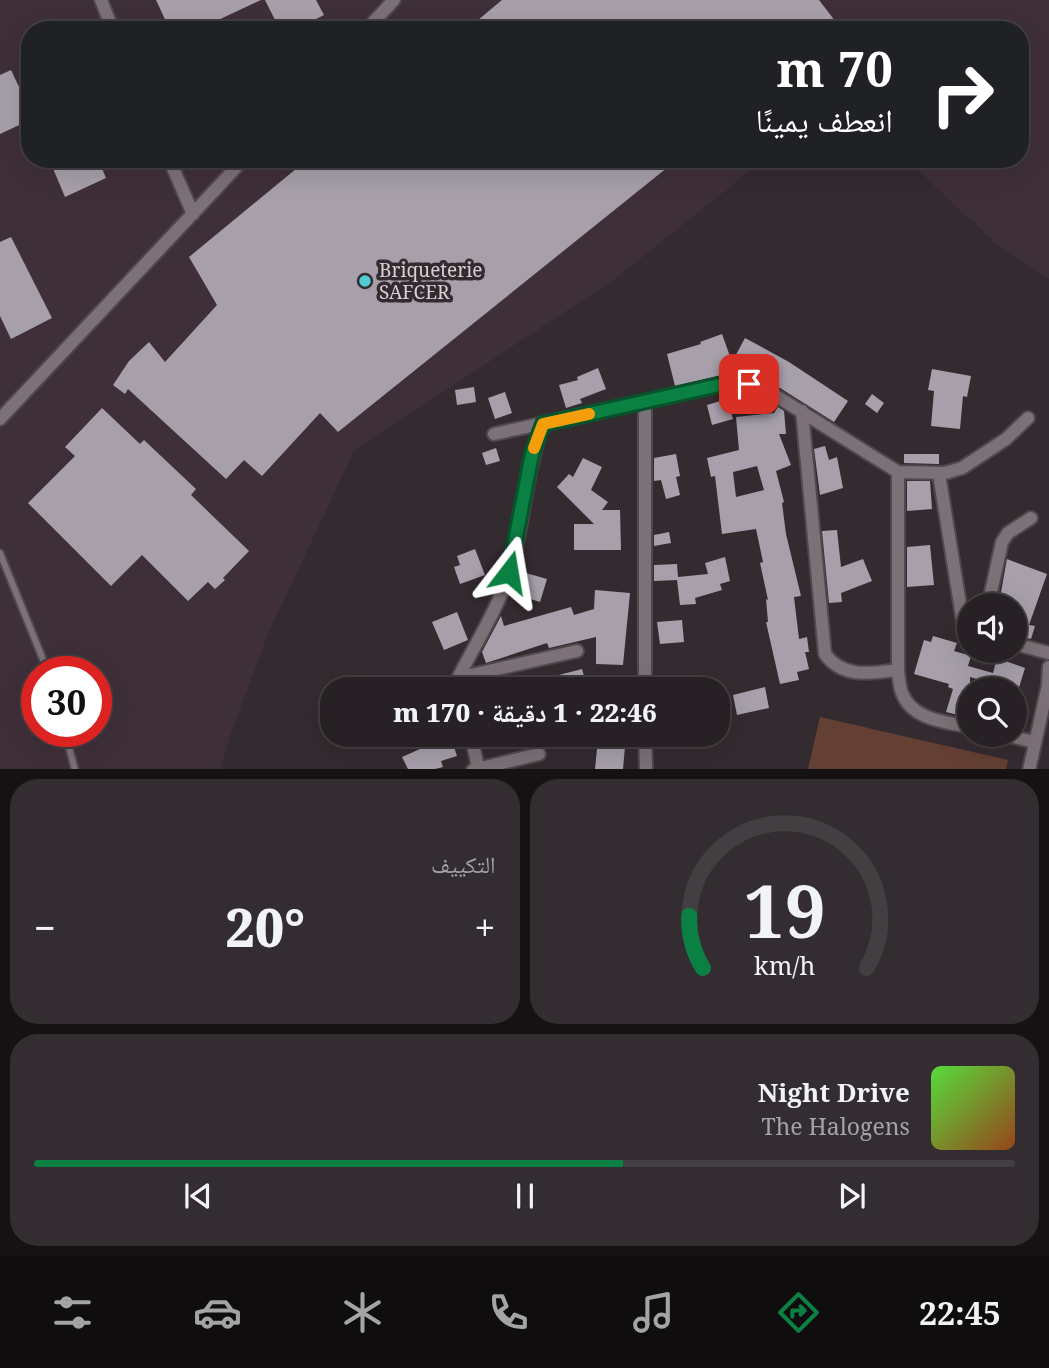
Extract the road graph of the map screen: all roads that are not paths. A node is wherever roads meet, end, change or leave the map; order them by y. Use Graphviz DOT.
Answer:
graph roads {
  1 [pos="101,0"];
  2 [pos="394,0"];
  3 [pos="109,21"];
  4 [pos="374,21"];
  5 [pos="173,168"];
  6 [pos="236,168"];
  7 [pos="193,214"];
  8 [pos="645,402"];
  9 [pos="802,411"];
  10 [pos="1028,418"];
  11 [pos="0,419"];
  12 [pos="543,424"];
  13 [pos="494,433"];
  14 [pos="898,471"];
  15 [pos="939,474"];
  16 [pos="1031,518"];
  17 [pos="0,553"];
  18 [pos="960,593"];
  19 [pos="991,593"];
  20 [pos="949,625"];
  21 [pos="957,627"];
  22 [pos="1027,647"];
  23 [pos="577,651"];
  24 [pos="1049,653"];
  25 [pos="42,656"];
  26 [pos="1049,667"];
  27 [pos="898,670"];
  28 [pos="462,677"];
  29 [pos="484,677"];
  30 [pos="645,677"];
  31 [pos="957,724"];
  32 [pos="1027,740"];
  33 [pos="1035,742"];
  34 [pos="69,747"];
  35 [pos="472,747"];
  36 [pos="646,747"];
  37 [pos="539,754"];
  38 [pos="646,767"];
  39 [pos="75,769"];
  40 [pos="475,769"];
  41 [pos="1029,769"];
  1 -- 3 [label="street"];
  2 -- 4 [label="street"];
  5 -- 7 [label="street"];
  6 -- 7 [label="street"];
  7 -- 11 [label="street"];
  8 -- 9 [label="street"];
  8 -- 12 [label="street"];
  8 -- 30 [label="street"];
  9 -- 14 [label="street"];
  9 -- 27 [label="street"];
  10 -- 15 [label="street"];
  12 -- 13 [label="street"];
  12 -- 28 [label="street"];
  14 -- 15 [label="street"];
  14 -- 27 [label="street"];
  15 -- 18 [label="street"];
  16 -- 19 [label="street"];
  17 -- 25 [label="lane"];
  20 -- 21 [label="street"];
  22 -- 24 [label="street"];
  23 -- 29 [label="street"];
  26 -- 33 [label="street"];
  27 -- 31 [label="street"];
  32 -- 33 [label="street"];
  33 -- 41 [label="street"];
  34 -- 39 [label="lane"];
  35 -- 40 [label="street"];
  36 -- 38 [label="street"];
  37 -- 40 [label="street"];
}
